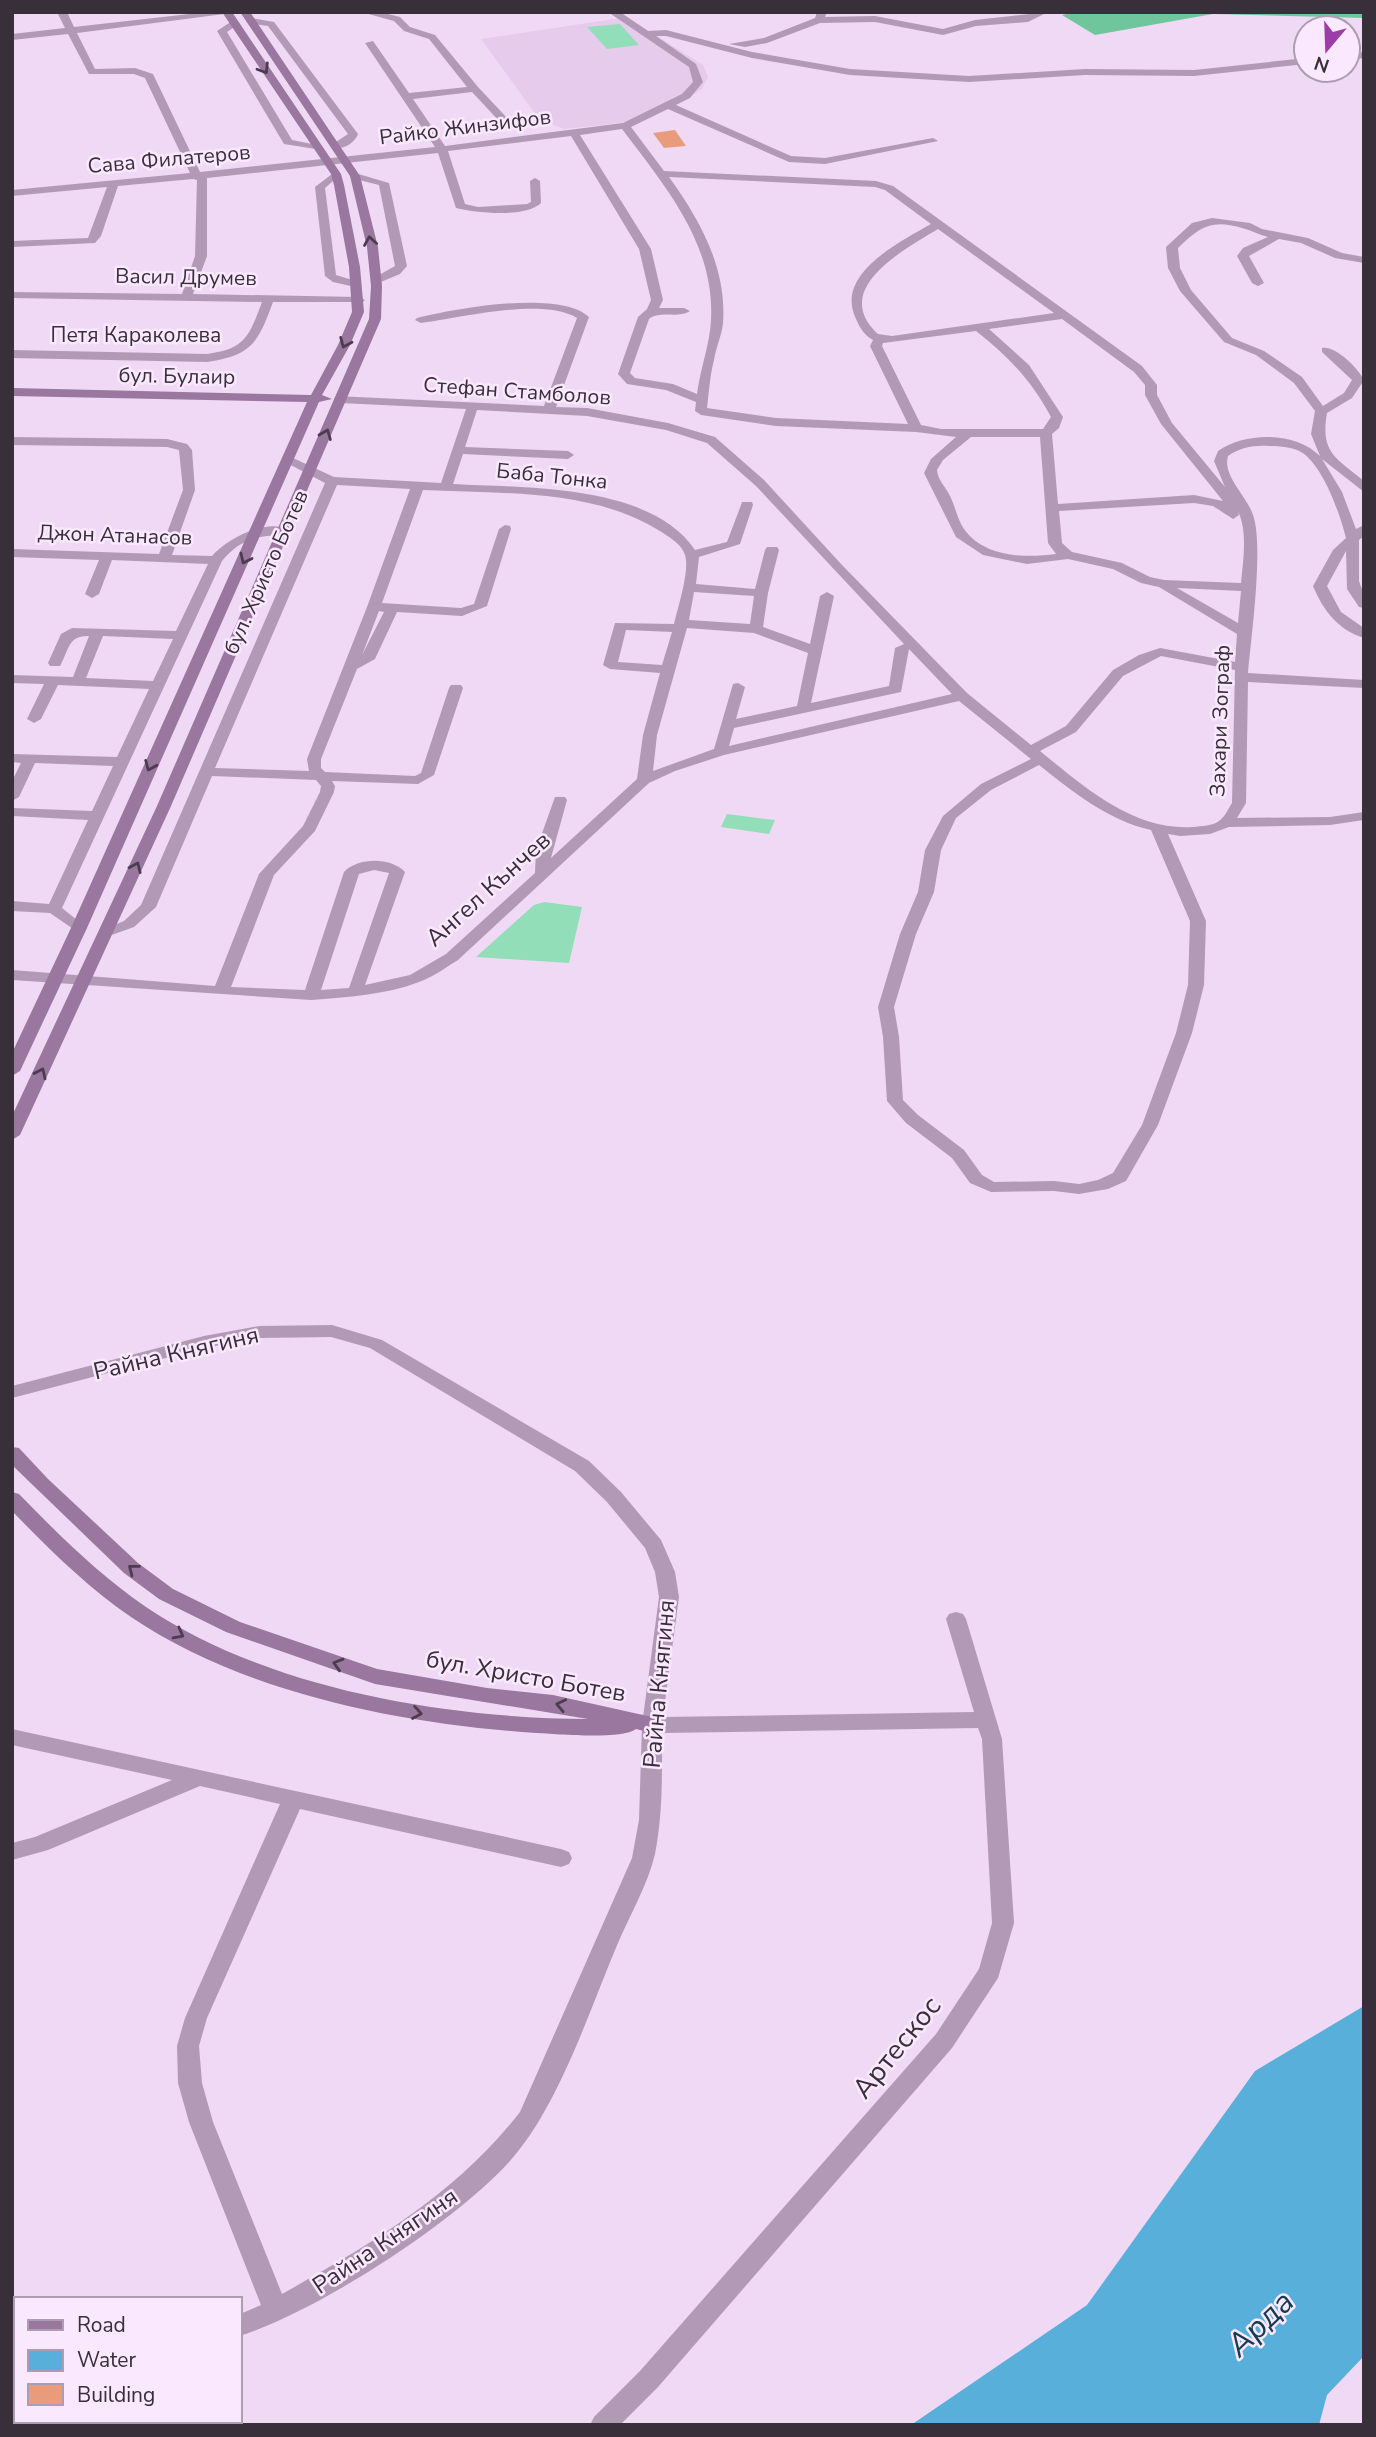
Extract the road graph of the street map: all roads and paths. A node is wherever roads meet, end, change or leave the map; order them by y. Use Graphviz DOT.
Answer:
graph roads {
  1 [pos="62,12"];
  2 [pos="366,12"];
  3 [pos="613,12"];
  4 [pos="1043,12"];
  5 [pos="231,15"];
  6 [pos="821,16"];
  7 [pos="248,17"];
  8 [pos="71,31"];
  9 [pos="644,34"];
  10 [pos="12,37"];
  11 [pos="703,42"];
  12 [pos="370,43"];
  13 [pos="1292,62"];
  14 [pos="474,89"];
  15 [pos="408,96"];
  16 [pos="669,106"];
  17 [pos="504,120"];
  18 [pos="625,126"];
  19 [pos="575,132"];
  20 [pos="933,141"];
  21 [pos="337,146"];
  22 [pos="318,148"];
  23 [pos="442,149"];
  24 [pos="347,161"];
  25 [pos="330,162"];
  26 [pos="336,174"];
  27 [pos="663,174"];
  28 [pos="200,176"];
  29 [pos="355,176"];
  30 [pos="535,181"];
  31 [pos="114,183"];
  32 [pos="12,193"];
  33 [pos="936,225"];
  34 [pos="1275,235"];
  35 [pos="12,244"];
  36 [pos="1364,260"];
  37 [pos="376,281"];
  38 [pos="1258,282"];
  39 [pos="355,284"];
  40 [pos="12,295"];
  41 [pos="187,296"];
  42 [pos="269,298"];
  43 [pos="359,300"];
  44 [pos="684,311"];
  45 [pos="652,312"];
  46 [pos="1064,315"];
  47 [pos="421,320"];
  48 [pos="979,328"];
  49 [pos="879,339"];
  50 [pos="1326,350"];
  51 [pos="12,354"];
  52 [pos="12,392"];
  53 [pos="12,400"];
  54 [pos="313,403"];
  55 [pos="338,403"];
  56 [pos="473,405"];
  57 [pos="702,406"];
  58 [pos="549,409"];
  59 [pos="1321,411"];
  60 [pos="916,428"];
  61 [pos="968,433"];
  62 [pos="1045,433"];
  63 [pos="699,436"];
  64 [pos="12,440"];
  65 [pos="458,450"];
  66 [pos="568,455"];
  67 [pos="289,461"];
  68 [pos="310,473"];
  69 [pos="332,481"];
  70 [pos="418,485"];
  71 [pos="446,487"];
  72 [pos="1364,488"];
  73 [pos="747,505"];
  74 [pos="1052,508"];
  75 [pos="1247,519"];
  76 [pos="505,529"];
  77 [pos="1364,529"];
  78 [pos="258,531"];
  79 [pos="283,531"];
  80 [pos="1352,537"];
  81 [pos="772,550"];
  82 [pos="12,553"];
  83 [pos="692,555"];
  84 [pos="1068,555"];
  85 [pos="107,557"];
  86 [pos="164,559"];
  87 [pos="216,560"];
  88 [pos="1159,583"];
  89 [pos="688,587"];
  90 [pos="1247,587"];
  91 [pos="761,593"];
  92 [pos="92,594"];
  93 [pos="827,596"];
  94 [pos="1364,604"];
  95 [pos="374,607"];
  96 [pos="392,608"];
  97 [pos="680,625"];
  98 [pos="757,629"];
  99 [pos="98,631"];
  100 [pos="1244,632"];
  101 [pos="1364,634"];
  102 [pos="180,635"];
  103 [pos="902,648"];
  104 [pos="814,650"];
  105 [pos="55,663"];
  106 [pos="351,666"];
  107 [pos="668,670"];
  108 [pos="1242,672"];
  109 [pos="12,679"];
  110 [pos="53,681"];
  111 [pos="78,681"];
  112 [pos="1364,684"];
  113 [pos="159,685"];
  114 [pos="738,687"];
  115 [pos="456,688"];
  116 [pos="962,696"];
  117 [pos="803,709"];
  118 [pos="34,719"];
  119 [pos="727,725"];
  120 [pos="720,752"];
  121 [pos="1035,755"];
  122 [pos="12,758"];
  123 [pos="30,759"];
  124 [pos="122,762"];
  125 [pos="208,772"];
  126 [pos="318,776"];
  127 [pos="644,780"];
  128 [pos="12,797"];
  129 [pos="560,800"];
  130 [pos="12,812"];
  131 [pos="99,816"];
  132 [pos="1364,816"];
  133 [pos="1227,823"];
  134 [pos="1158,830"];
  135 [pos="542,872"];
  136 [pos="12,906"];
  137 [pos="54,909"];
  138 [pos="79,928"];
  139 [pos="106,932"];
  140 [pos="12,975"];
  141 [pos="55,978"];
  142 [pos="83,980"];
  143 [pos="221,991"];
  144 [pos="355,992"];
  145 [pos="311,995"];
  146 [pos="12,1071"];
  147 [pos="12,1135"];
  148 [pos="12,1392"];
  149 [pos="12,1453"];
  150 [pos="12,1499"];
  151 [pos="956,1619"];
  152 [pos="988,1720"];
  153 [pos="652,1725"];
  154 [pos="12,1737"];
  155 [pos="199,1778"];
  156 [pos="293,1800"];
  157 [pos="12,1852"];
  158 [pos="561,1858"];
  159 [pos="276,2310"];
  160 [pos="242,2324"];
  161 [pos="603,2425"];
  1 -- 8 [label="street"];
  2 -- 14 [label="street"];
  3 -- 9 [label="street"];
  4 -- 6 [label="street"];
  5 -- 8 [label="street"];
  5 -- 22 [label="main road, one-way"];
  5 -- 22 [label="street"];
  6 -- 11 [label="street"];
  7 -- 21 [label="main road, бул. Христо Ботев"];
  7 -- 21 [label="street"];
  8 -- 10 [label="street"];
  8 -- 28 [label="street"];
  9 -- 11 [label="street"];
  9 -- 16 [label="street, Райко Жинзифов"];
  11 -- 13 [label="street"];
  12 -- 15 [label="street"];
  14 -- 15 [label="street"];
  14 -- 17 [label="street"];
  15 -- 23 [label="street"];
  16 -- 18 [label="street, Райко Жинзифов"];
  16 -- 20 [label="street"];
  18 -- 19 [label="street, Райко Жинзифов"];
  18 -- 27 [label="street"];
  19 -- 23 [label="street, Райко Жинзифов"];
  19 -- 45 [label="street"];
  21 -- 24 [label="main road, бул. Христо Ботев"];
  22 -- 25 [label="main road"];
  23 -- 24 [label="street, Райко Жинзифов"];
  23 -- 30 [label="street"];
  24 -- 25 [label="street, Райко Жинзифов"];
  24 -- 29 [label="main road, бул. Христо Ботев"];
  25 -- 26 [label="main road"];
  25 -- 28 [label="street, Сава Филатеров"];
  26 -- 39 [label="main road"];
  26 -- 39 [label="street"];
  27 -- 33 [label="street"];
  27 -- 57 [label="street"];
  28 -- 31 [label="street, Сава Филатеров"];
  28 -- 41 [label="street"];
  37 -- 29 [label="main road, бул. Христо Ботев, one-way"];
  29 -- 37 [label="street"];
  31 -- 32 [label="street, Сава Филатеров"];
  31 -- 35 [label="street"];
  33 -- 46 [label="street"];
  33 -- 49 [label="street"];
  34 -- 36 [label="street"];
  34 -- 38 [label="street"];
  34 -- 59 [label="street"];
  37 -- 55 [label="main road, бул. Христо Ботев"];
  39 -- 43 [label="main road"];
  40 -- 41 [label="street, Васил Друмев"];
  41 -- 42 [label="street, Васил Друмев"];
  42 -- 43 [label="street, Васил Друмев"];
  42 -- 51 [label="street, Петя Караколева"];
  43 -- 54 [label="main road, бул. Христо Ботев, one-way"];
  44 -- 45 [label="street"];
  45 -- 57 [label="street"];
  46 -- 48 [label="street"];
  46 -- 75 [label="street"];
  47 -- 58 [label="street"];
  48 -- 49 [label="street"];
  48 -- 62 [label="street"];
  49 -- 60 [label="street"];
  50 -- 59 [label="street"];
  52 -- 54 [label="main road, бул. Булаир"];
  53 -- 54 [label="main road, бул. Булаир"];
  54 -- 55 [label="main road, бул. Булаир"];
  54 -- 67 [label="main road, бул. Христо Ботев"];
  55 -- 56 [label="street, Стефан Стамболов"];
  68 -- 55 [label="main road, бул. Христо Ботев, one-way"];
  56 -- 58 [label="street, Стефан Стамболов"];
  56 -- 65 [label="street"];
  57 -- 60 [label="street"];
  57 -- 63 [label="street"];
  58 -- 63 [label="street, Стефан Стамболов"];
  59 -- 72 [label="street"];
  60 -- 61 [label="street"];
  61 -- 62 [label="street"];
  61 -- 84 [label="street"];
  62 -- 74 [label="street"];
  63 -- 116 [label="street, Захари Зограф"];
  64 -- 86 [label="street"];
  65 -- 66 [label="street"];
  65 -- 71 [label="street"];
  67 -- 68 [label="street, Баба Тонка"];
  67 -- 78 [label="main road, бул. Христо Ботев"];
  68 -- 69 [label="street, Баба Тонка"];
  68 -- 79 [label="main road, бул. Христо Ботев"];
  69 -- 70 [label="street, Баба Тонка"];
  69 -- 125 [label="street"];
  70 -- 71 [label="street, Баба Тонка"];
  70 -- 95 [label="street"];
  71 -- 83 [label="street, Баба Тонка"];
  73 -- 83 [label="street"];
  74 -- 75 [label="street"];
  74 -- 84 [label="street"];
  75 -- 80 [label="street, Захари Зограф"];
  75 -- 90 [label="street, Захари Зограф"];
  76 -- 96 [label="street"];
  77 -- 80 [label="street"];
  78 -- 79 [label="street"];
  78 -- 87 [label="street"];
  78 -- 138 [label="main road, бул. Христо Ботев, one-way"];
  139 -- 79 [label="main road, бул. Христо Ботев, one-way"];
  80 -- 94 [label="street, Захари Зограф"];
  80 -- 101 [label="street"];
  81 -- 91 [label="street"];
  82 -- 85 [label="street, Джон Атанасов"];
  83 -- 89 [label="street"];
  84 -- 88 [label="street"];
  85 -- 86 [label="street, Джон Атанасов"];
  85 -- 92 [label="street"];
  86 -- 87 [label="street, Джон Атанасов"];
  87 -- 102 [label="street"];
  88 -- 90 [label="street"];
  88 -- 100 [label="street"];
  89 -- 91 [label="street"];
  89 -- 97 [label="street"];
  90 -- 100 [label="street, Захари Зограф"];
  91 -- 98 [label="street"];
  93 -- 104 [label="street"];
  95 -- 96 [label="street"];
  95 -- 106 [label="street"];
  96 -- 106 [label="street"];
  97 -- 98 [label="street"];
  97 -- 107 [label="street"];
  97 -- 107 [label="street"];
  98 -- 104 [label="street"];
  99 -- 102 [label="street"];
  99 -- 105 [label="street"];
  99 -- 111 [label="street"];
  100 -- 108 [label="street, Захари Зограф"];
  102 -- 113 [label="street"];
  103 -- 117 [label="street"];
  104 -- 117 [label="street"];
  106 -- 126 [label="street"];
  107 -- 127 [label="street"];
  108 -- 112 [label="street"];
  108 -- 121 [label="street"];
  108 -- 133 [label="street, Захари Зограф"];
  109 -- 110 [label="street"];
  110 -- 111 [label="street"];
  110 -- 118 [label="street"];
  111 -- 113 [label="street"];
  113 -- 124 [label="street"];
  114 -- 119 [label="street"];
  115 -- 126 [label="street"];
  116 -- 120 [label="street, Ангел Кънчев"];
  116 -- 121 [label="street, Захари Зограф"];
  117 -- 119 [label="street"];
  119 -- 120 [label="street"];
  120 -- 127 [label="street, Ангел Кънчев"];
  121 -- 134 [label="street, Захари Зограф"];
  121 -- 134 [label="street"];
  122 -- 123 [label="street"];
  123 -- 124 [label="street"];
  123 -- 128 [label="street"];
  124 -- 131 [label="street"];
  125 -- 126 [label="street"];
  125 -- 139 [label="street"];
  126 -- 143 [label="street"];
  127 -- 135 [label="street, Ангел Кънчев"];
  129 -- 135 [label="street"];
  130 -- 131 [label="street"];
  131 -- 137 [label="street"];
  132 -- 133 [label="street"];
  133 -- 134 [label="street, Захари Зограф"];
  135 -- 144 [label="street, Ангел Кънчев"];
  136 -- 137 [label="street"];
  137 -- 138 [label="street"];
  138 -- 141 [label="main road, бул. Христо Ботев"];
  139 -- 142 [label="main road, бул. Христо Ботев"];
  140 -- 141 [label="street, Ангел Кънчев"];
  141 -- 142 [label="street, Ангел Кънчев"];
  141 -- 146 [label="main road, бул. Христо Ботев"];
  142 -- 143 [label="street, Ангел Кънчев"];
  147 -- 142 [label="main road, бул. Христо Ботев, one-way"];
  143 -- 145 [label="street, Ангел Кънчев"];
  144 -- 145 [label="street, Ангел Кънчев"];
  144 -- 145 [label="street"];
  148 -- 153 [label="street, Райна Княгиня"];
  153 -- 149 [label="main road, бул. Христо Ботев, one-way"];
  150 -- 153 [label="main road, бул. Христо Ботев, one-way"];
  151 -- 152 [label="street, Артескос"];
  152 -- 153 [label="street"];
  152 -- 161 [label="street, Артескос"];
  153 -- 159 [label="street, Райна Княгиня"];
  154 -- 155 [label="street"];
  155 -- 156 [label="street"];
  155 -- 157 [label="street"];
  156 -- 158 [label="street"];
  156 -- 159 [label="street"];
  159 -- 160 [label="street, Райна Княгиня"];
}
